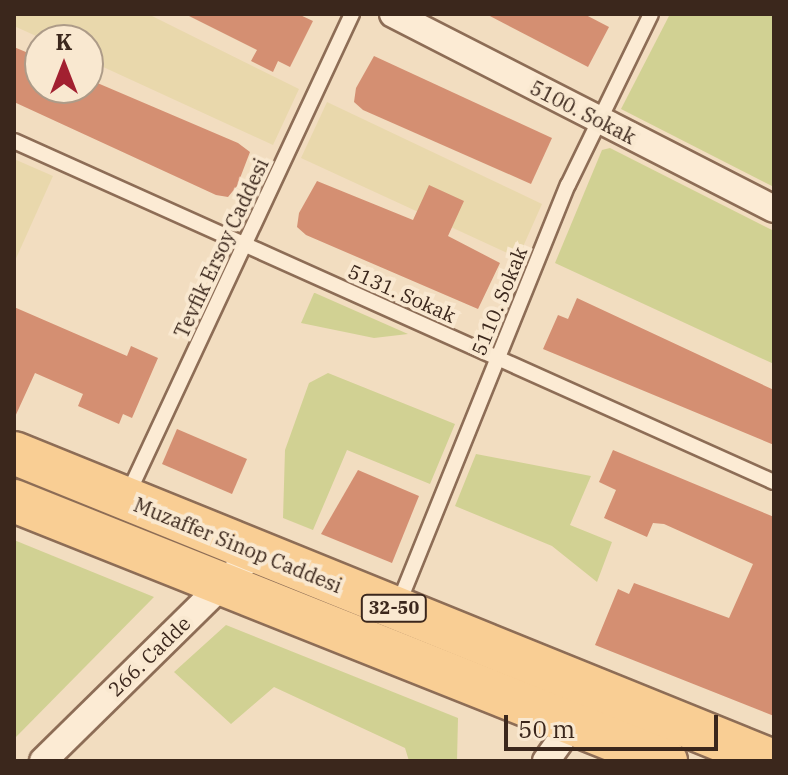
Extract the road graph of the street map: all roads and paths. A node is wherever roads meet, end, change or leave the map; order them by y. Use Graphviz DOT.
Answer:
graph roads {
  1 [pos="352,14"];
  2 [pos="393,14"];
  3 [pos="651,14"];
  4 [pos="597,119"];
  5 [pos="14,141"];
  6 [pos="774,209"];
  7 [pos="245,244"];
  8 [pos="498,359"];
  9 [pos="14,453"];
  10 [pos="774,482"];
  11 [pos="125,499"];
  12 [pos="14,501"];
  13 [pos="256,552"];
  14 [pos="221,586"];
  15 [pos="397,609"];
  16 [pos="595,689"];
  17 [pos="574,725"];
  18 [pos="43,761"];
  19 [pos="546,761"];
  20 [pos="666,761"];
  21 [pos="773,761"];
  1 -- 7 [label="lane, Tevfik Ersoy Caddesi"];
  2 -- 4 [label="street, 5100. Sokak"];
  3 -- 4 [label="lane, 5110. Sokak"];
  4 -- 6 [label="street, 5100. Sokak"];
  4 -- 8 [label="lane, 5110. Sokak"];
  5 -- 7 [label="lane, 5131. Sokak"];
  7 -- 8 [label="lane, 5131. Sokak"];
  7 -- 11 [label="lane, Tevfik Ersoy Caddesi"];
  8 -- 10 [label="lane, 5131. Sokak"];
  8 -- 15 [label="lane, 5110. Sokak"];
  9 -- 11 [label="main road, Muzaffer Sinop Caddesi / 32-50"];
  11 -- 13 [label="main road, Muzaffer Sinop Caddesi / 32-50"];
  12 -- 14 [label="main road, 32-50"];
  13 -- 14 [label="street, 266. Cadde"];
  13 -- 15 [label="main road, Muzaffer Sinop Caddesi / 32-50"];
  14 -- 17 [label="main road, 32-50"];
  14 -- 18 [label="street, 266. Cadde"];
  15 -- 16 [label="main road, Muzaffer Sinop Caddesi / 32-50"];
  16 -- 17 [label="street"];
  16 -- 21 [label="main road, Muzaffer Sinop Caddesi / 32-50"];
  17 -- 19 [label="street"];
  17 -- 20 [label="main road, 32-50"];
}
